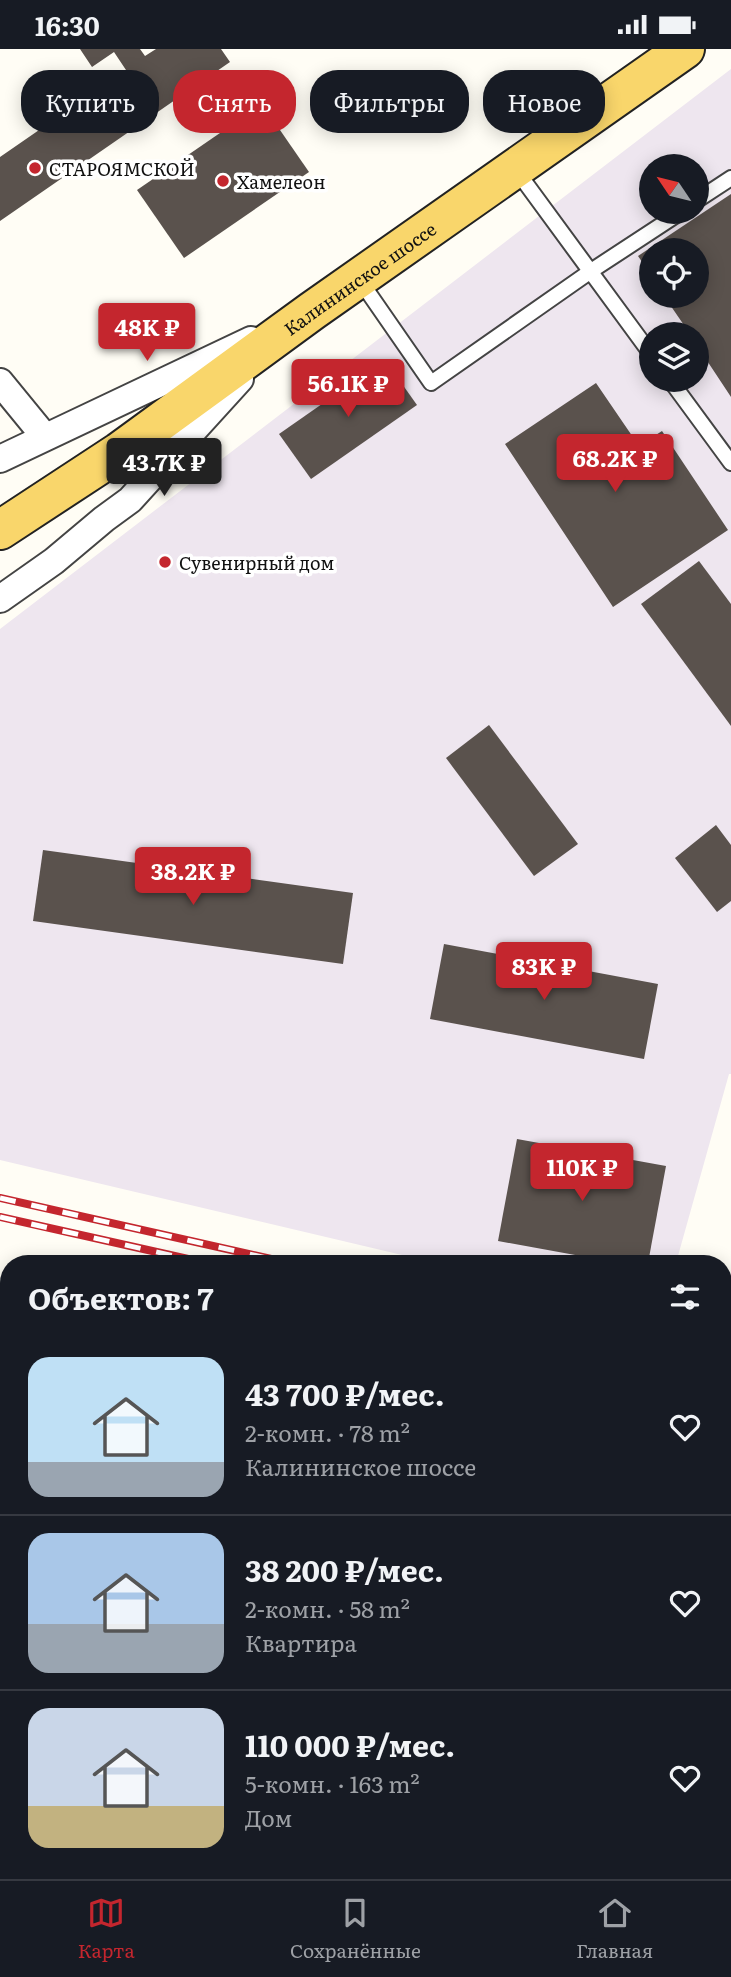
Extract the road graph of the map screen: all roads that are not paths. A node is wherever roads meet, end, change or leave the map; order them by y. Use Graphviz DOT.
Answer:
graph roads {
  1 [pos="685,49"];
  2 [pos="515,169"];
  3 [pos="731,179"];
  4 [pos="709,193"];
  5 [pos="663,224"];
  6 [pos="591,271"];
  7 [pos="358,279"];
  8 [pos="312,311"];
  9 [pos="639,337"];
  10 [pos="276,339"];
  11 [pos="0,382"];
  12 [pos="679,392"];
  13 [pos="45,437"];
  14 [pos="0,459"];
  15 [pos="731,463"];
  16 [pos="0,530"];
  17 [pos="0,599"];
  1 -- 2 [label="main road, Калининское шоссе"];
  2 -- 6 [label="lane"];
  2 -- 7 [label="main road, Калининское шоссе"];
  3 -- 4 [label="lane"];
  5 -- 6 [label="lane"];
  6 -- 7 [label="lane"];
  6 -- 9 [label="lane"];
  7 -- 8 [label="main road, Калининское шоссе"];
  8 -- 10 [label="main road, Калининское шоссе"];
  8 -- 13 [label="street"];
  10 -- 16 [label="main road, Калининское шоссе"];
  10 -- 17 [label="street"];
  11 -- 13 [label="street"];
  12 -- 15 [label="lane"];
  13 -- 14 [label="street"];
}
